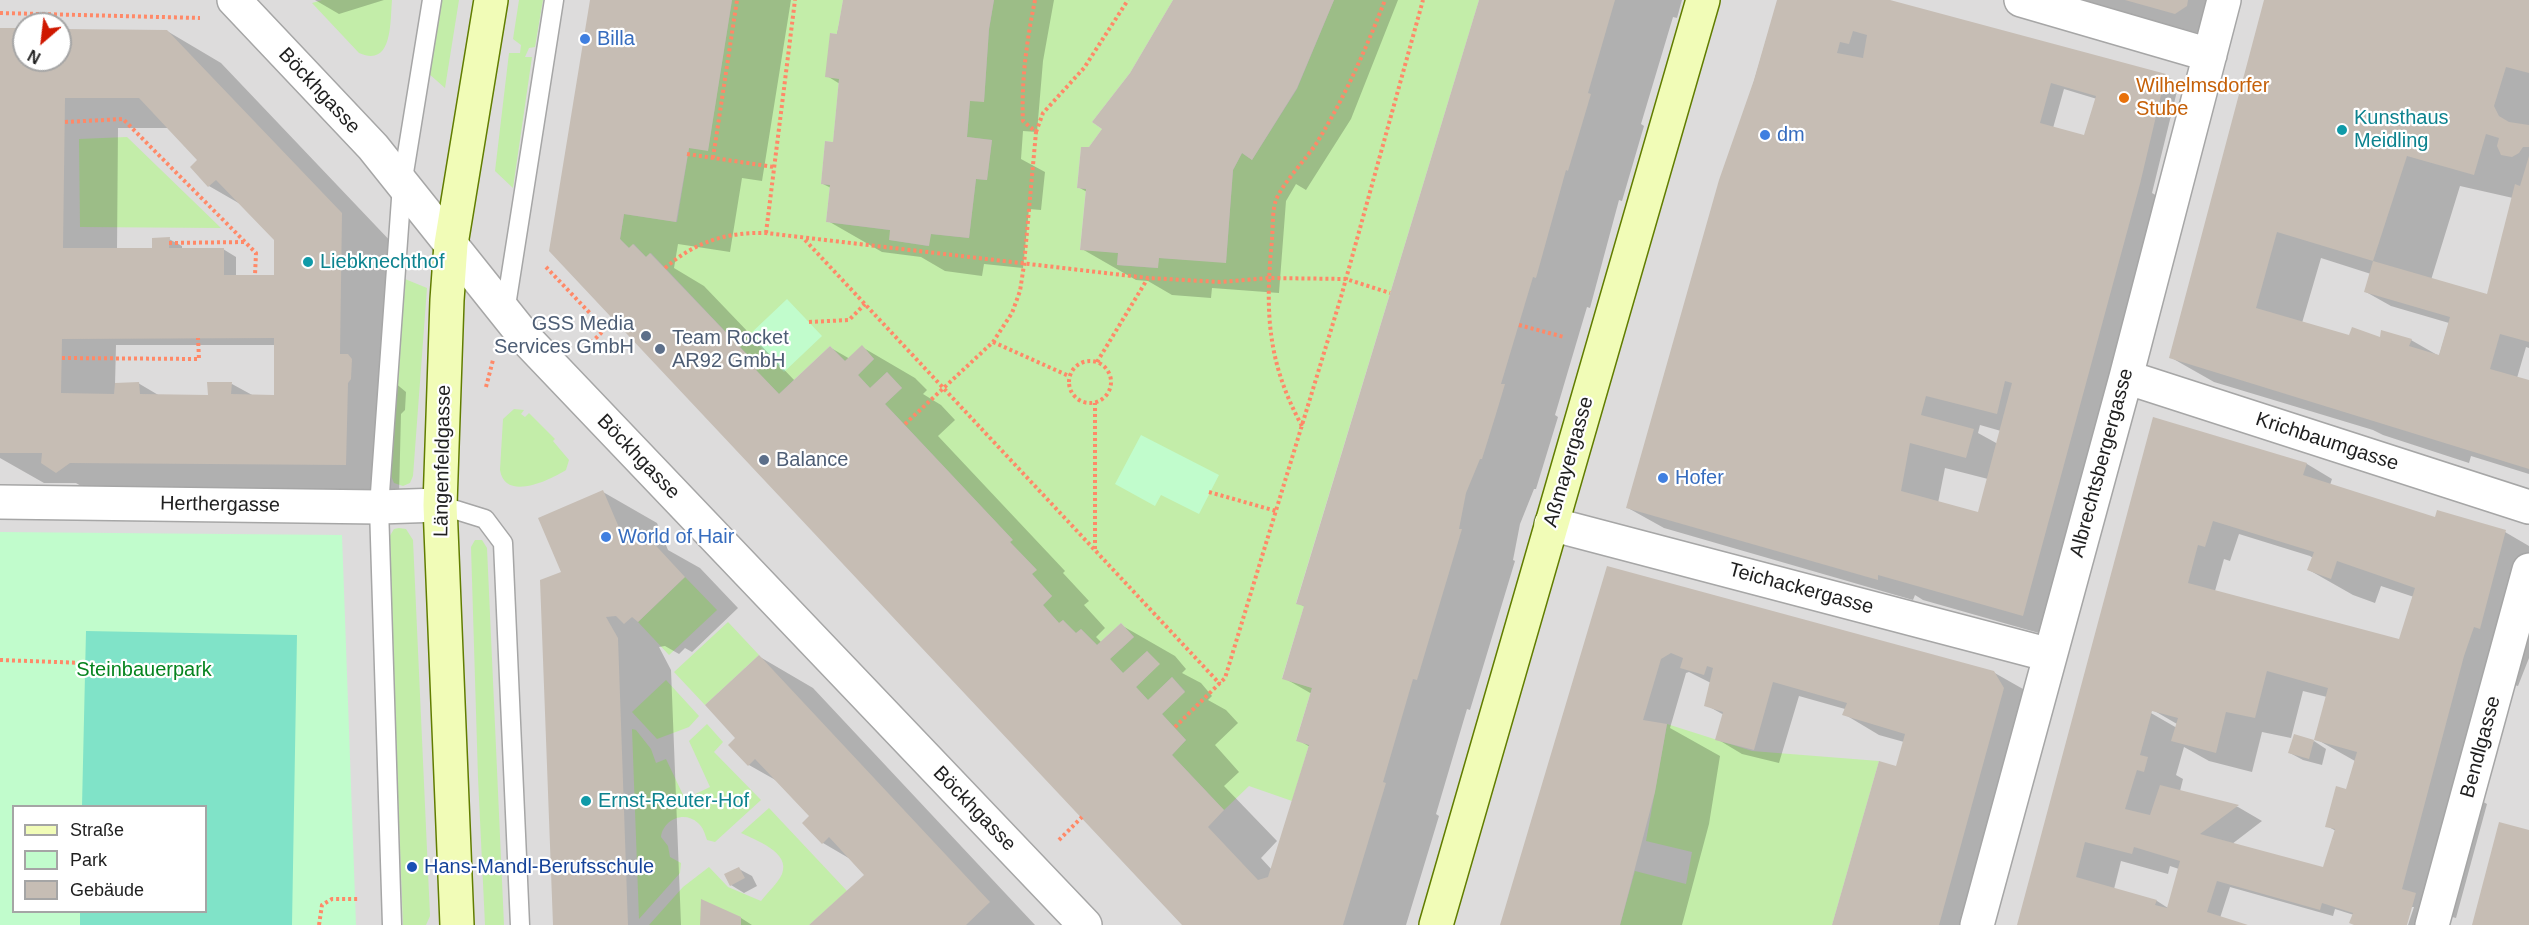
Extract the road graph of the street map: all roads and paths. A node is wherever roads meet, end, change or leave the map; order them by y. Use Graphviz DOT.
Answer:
graph roads {
  1 [pos="432,0"];
  2 [pos="491,0"];
  3 [pos="554,0"];
  4 [pos="737,0"];
  5 [pos="795,0"];
  6 [pos="1035,0"];
  7 [pos="1128,0"];
  8 [pos="1385,0"];
  9 [pos="1423,0"];
  10 [pos="1702,0"];
  11 [pos="2021,0"];
  12 [pos="2224,0"];
  13 [pos="243,10"];
  14 [pos="0,13"];
  15 [pos="2210,55"];
  16 [pos="65,122"];
  17 [pos="1036,132"];
  18 [pos="687,154"];
  19 [pos="713,158"];
  20 [pos="774,167"];
  21 [pos="402,184"];
  22 [pos="766,233"];
  23 [pos="804,239"];
  24 [pos="245,242"];
  25 [pos="169,243"];
  26 [pos="451,244"];
  27 [pos="545,260"];
  28 [pos="1024,265"];
  29 [pos="665,268"];
  30 [pos="255,275"];
  31 [pos="1148,278"];
  32 [pos="1268,278"];
  33 [pos="1346,279"];
  34 [pos="1390,293"];
  35 [pos="865,304"];
  36 [pos="505,312"];
  37 [pos="809,322"];
  38 [pos="1519,325"];
  39 [pos="605,329"];
  40 [pos="198,338"];
  41 [pos="993,342"];
  42 [pos="1602,348"];
  43 [pos="62,358"];
  44 [pos="1097,362"];
  45 [pos="1069,376"];
  46 [pos="2126,377"];
  47 [pos="943,388"];
  48 [pos="485,393"];
  49 [pos="1095,403"];
  50 [pos="905,424"];
  51 [pos="1302,426"];
  52 [pos="1209,492"];
  53 [pos="0,502"];
  54 [pos="440,505"];
  55 [pos="379,507"];
  56 [pos="2529,507"];
  57 [pos="1276,511"];
  58 [pos="1551,524"];
  59 [pos="1095,549"];
  60 [pos="2529,570"];
  61 [pos="2050,655"];
  62 [pos="0,660"];
  63 [pos="85,663"];
  64 [pos="1220,684"];
  65 [pos="1175,727"];
  66 [pos="391,899"];
  67 [pos="319,925"];
  68 [pos="392,925"];
  69 [pos="457,925"];
  70 [pos="520,925"];
  71 [pos="1085,925"];
  72 [pos="1436,925"];
  73 [pos="1977,925"];
  74 [pos="2432,925"];
  1 -- 21 [label="lane"];
  2 -- 26 [label="street, Längenfeldgasse"];
  3 -- 36 [label="lane"];
  4 -- 19 [label="path"];
  5 -- 20 [label="path"];
  6 -- 17 [label="path"];
  7 -- 17 [label="path"];
  8 -- 32 [label="path"];
  9 -- 33 [label="path"];
  10 -- 42 [label="street, Aßmayergasse"];
  11 -- 15 [label="street"];
  12 -- 15 [label="street, Albrechtsbergergasse"];
  13 -- 14 [label="path"];
  13 -- 21 [label="street, Böckhgasse"];
  15 -- 46 [label="street, Albrechtsbergergasse"];
  16 -- 24 [label="path"];
  17 -- 28 [label="path"];
  18 -- 19 [label="path"];
  19 -- 20 [label="path"];
  20 -- 22 [label="path"];
  21 -- 26 [label="street, Böckhgasse"];
  21 -- 55 [label="lane"];
  22 -- 23 [label="path"];
  22 -- 29 [label="path"];
  23 -- 28 [label="path"];
  23 -- 35 [label="path"];
  24 -- 25 [label="path"];
  24 -- 30 [label="path"];
  26 -- 36 [label="street, Böckhgasse"];
  26 -- 54 [label="street, Längenfeldgasse"];
  27 -- 39 [label="path"];
  28 -- 31 [label="path"];
  28 -- 41 [label="path"];
  31 -- 32 [label="path"];
  31 -- 44 [label="path"];
  32 -- 33 [label="path"];
  32 -- 51 [label="path"];
  33 -- 34 [label="path"];
  33 -- 51 [label="path"];
  35 -- 37 [label="path"];
  35 -- 47 [label="path"];
  36 -- 48 [label="path"];
  36 -- 71 [label="street, Böckhgasse"];
  38 -- 42 [label="path"];
  40 -- 43 [label="path"];
  41 -- 45 [label="path"];
  41 -- 47 [label="path"];
  42 -- 58 [label="street, Aßmayergasse"];
  44 -- 45 [label="path"];
  44 -- 49 [label="path"];
  45 -- 49 [label="path"];
  46 -- 56 [label="street, Krichbaumgasse"];
  46 -- 61 [label="street, Albrechtsbergergasse"];
  47 -- 50 [label="path"];
  47 -- 59 [label="path"];
  49 -- 59 [label="path"];
  51 -- 57 [label="path"];
  52 -- 57 [label="path"];
  53 -- 55 [label="street, Herthergasse"];
  54 -- 55 [label="street, Herthergasse"];
  54 -- 69 [label="street, Längenfeldgasse"];
  54 -- 70 [label="lane"];
  55 -- 66 [label="lane"];
  57 -- 64 [label="path"];
  58 -- 61 [label="street, Teichackergasse"];
  58 -- 72 [label="street, Aßmayergasse"];
  59 -- 64 [label="path"];
  60 -- 74 [label="street, Bendlgasse"];
  61 -- 73 [label="street, Albrechtsbergergasse"];
  62 -- 63 [label="path"];
  64 -- 65 [label="path"];
  66 -- 67 [label="path"];
  66 -- 68 [label="lane"];
}
